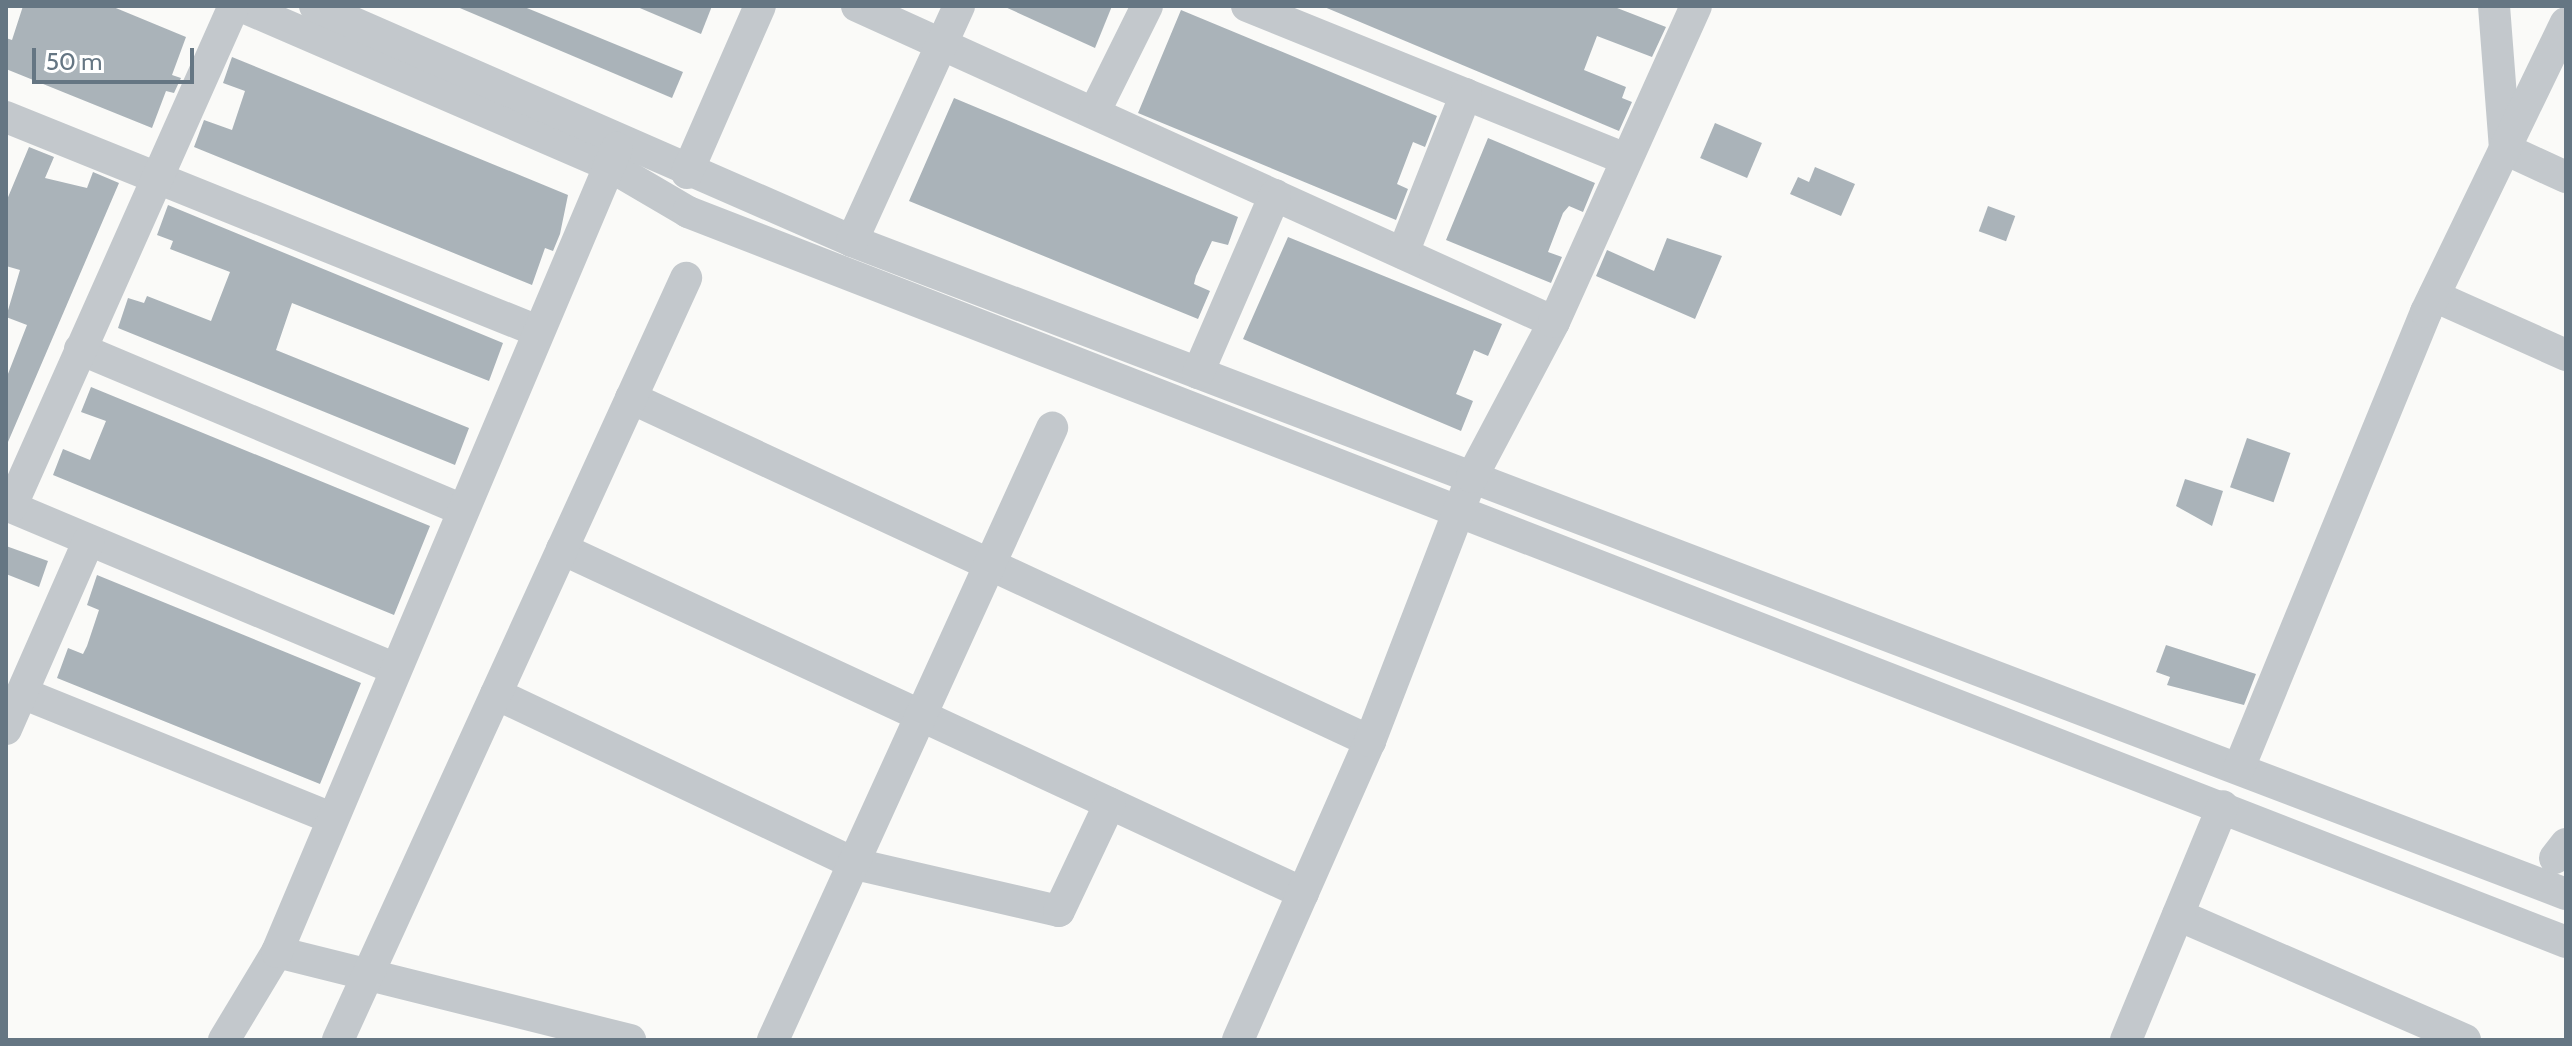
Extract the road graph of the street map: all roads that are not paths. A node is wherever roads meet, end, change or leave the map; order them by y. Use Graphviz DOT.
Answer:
graph roads {
  1 [pos="234,6"];
  2 [pos="241,6"];
  3 [pos="316,6"];
  4 [pos="760,6"];
  5 [pos="857,6"];
  6 [pos="959,6"];
  7 [pos="1147,6"];
  8 [pos="1247,6"];
  9 [pos="2494,6"];
  10 [pos="1689,9"];
  11 [pos="2566,23"];
  12 [pos="942,44"];
  13 [pos="1466,94"];
  14 [pos="1094,113"];
  15 [pos="6,117"];
  16 [pos="2505,149"];
  17 [pos="613,155"];
  18 [pos="1625,159"];
  19 [pos="687,173"];
  20 [pos="155,175"];
  21 [pos="2566,177"];
  22 [pos="1275,195"];
  23 [pos="852,241"];
  24 [pos="1403,253"];
  25 [pos="686,278"];
  26 [pos="2434,296"];
  27 [pos="1554,322"];
  28 [pos="535,330"];
  29 [pos="80,349"];
  30 [pos="2566,355"];
  31 [pos="1198,373"];
  32 [pos="631,398"];
  33 [pos="1052,428"];
  34 [pos="1472,477"];
  35 [pos="8,506"];
  36 [pos="460,509"];
  37 [pos="1460,510"];
  38 [pos="89,540"];
  39 [pos="562,549"];
  40 [pos="992,566"];
  41 [pos="394,668"];
  42 [pos="22,693"];
  43 [pos="496,694"];
  44 [pos="923,716"];
  45 [pos="6,729"];
  46 [pos="1370,741"];
  47 [pos="2239,768"];
  48 [pos="1110,803"];
  49 [pos="2223,806"];
  50 [pos="331,818"];
  51 [pos="855,864"];
  52 [pos="1303,893"];
  53 [pos="2566,894"];
  54 [pos="2178,915"];
  55 [pos="2566,942"];
  56 [pos="277,952"];
  57 [pos="368,975"];
  58 [pos="224,1040"];
  59 [pos="338,1040"];
  60 [pos="630,1040"];
  61 [pos="773,1040"];
  62 [pos="1238,1040"];
  63 [pos="2126,1040"];
  64 [pos="2465,1040"];
  1 -- 20 [label="street"];
  2 -- 17 [label="street"];
  3 -- 17 [label="street"];
  4 -- 19 [label="street"];
  5 -- 12 [label="street"];
  6 -- 12 [label="street"];
  7 -- 14 [label="street"];
  8 -- 13 [label="street"];
  9 -- 16 [label="street"];
  10 -- 18 [label="street"];
  11 -- 16 [label="street"];
  12 -- 14 [label="street"];
  12 -- 23 [label="street"];
  13 -- 18 [label="street"];
  13 -- 24 [label="street"];
  14 -- 22 [label="street"];
  15 -- 20 [label="street"];
  16 -- 21 [label="street"];
  16 -- 26 [label="street"];
  17 -- 19 [label="street"];
  17 -- 28 [label="street"];
  17 -- 37 [label="street"];
  18 -- 27 [label="street"];
  19 -- 23 [label="street"];
  20 -- 28 [label="street"];
  20 -- 29 [label="street"];
  22 -- 24 [label="street"];
  22 -- 31 [label="street"];
  23 -- 31 [label="street"];
  24 -- 27 [label="street"];
  25 -- 32 [label="street"];
  26 -- 30 [label="street"];
  26 -- 47 [label="street"];
  27 -- 34 [label="street"];
  28 -- 36 [label="street"];
  29 -- 35 [label="street"];
  29 -- 36 [label="street"];
  31 -- 34 [label="street"];
  32 -- 39 [label="street"];
  32 -- 40 [label="street"];
  33 -- 40 [label="street"];
  34 -- 37 [label="street"];
  34 -- 47 [label="street"];
  35 -- 38 [label="street"];
  36 -- 41 [label="street"];
  37 -- 46 [label="street"];
  37 -- 49 [label="street"];
  38 -- 41 [label="street"];
  38 -- 42 [label="street"];
  39 -- 43 [label="street"];
  39 -- 44 [label="street"];
  40 -- 44 [label="street"];
  40 -- 46 [label="street"];
  41 -- 50 [label="street"];
  42 -- 45 [label="street"];
  42 -- 50 [label="street"];
  43 -- 51 [label="street"];
  43 -- 57 [label="street"];
  44 -- 48 [label="street"];
  44 -- 51 [label="street"];
  46 -- 52 [label="street"];
  47 -- 53 [label="street"];
  48 -- 51 [label="street"];
  48 -- 52 [label="street"];
  49 -- 54 [label="street"];
  49 -- 55 [label="street"];
  50 -- 56 [label="street"];
  51 -- 61 [label="street"];
  52 -- 62 [label="street"];
  54 -- 63 [label="street"];
  54 -- 64 [label="street"];
  56 -- 57 [label="street"];
  56 -- 58 [label="street"];
  57 -- 59 [label="street"];
  57 -- 60 [label="street"];
}
